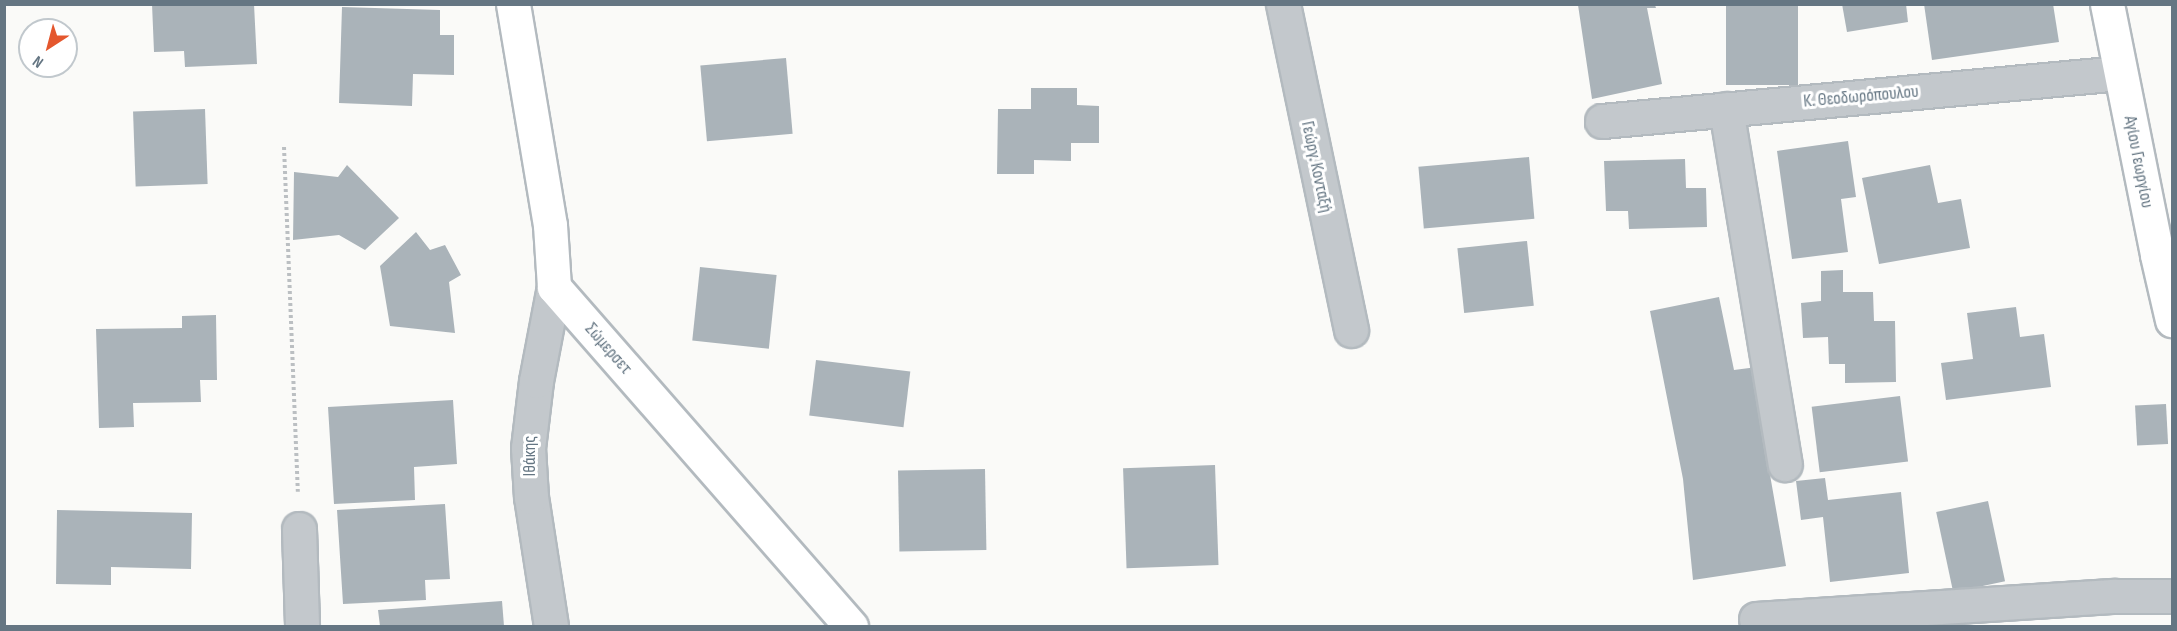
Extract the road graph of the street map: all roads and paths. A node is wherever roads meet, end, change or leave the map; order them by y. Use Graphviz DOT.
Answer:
graph roads {
  1 [pos="513,4"];
  2 [pos="1283,4"];
  3 [pos="2108,4"];
  4 [pos="2120,73"];
  5 [pos="1726,110"];
  6 [pos="1602,121"];
  7 [pos="284,147"];
  8 [pos="2165,254"];
  9 [pos="554,287"];
  10 [pos="2172,320"];
  11 [pos="1351,330"];
  12 [pos="1785,464"];
  13 [pos="299,529"];
  14 [pos="2172,596"];
  15 [pos="1756,619"];
  16 [pos="302,627"];
  17 [pos="551,627"];
  18 [pos="851,627"];
  1 -- 9 [label="street"];
  2 -- 11 [label="street, Γεώργ. Κονταξή"];
  3 -- 4 [label="street, Αγίου Γεωργίου"];
  4 -- 5 [label="street, Κ. Θεοδωρόπουλου"];
  4 -- 8 [label="street, Αγίου Γεωργίου"];
  5 -- 6 [label="street, Κ. Θεοδωρόπουλου"];
  5 -- 12 [label="street"];
  7 -- 13 [label="path"];
  8 -- 10 [label="street, Αγίου Γεωργίου"];
  9 -- 17 [label="street, Ιθάκης"];
  9 -- 18 [label="street, Σώμερσετ"];
  13 -- 16 [label="street"];
  14 -- 15 [label="street"];
}
